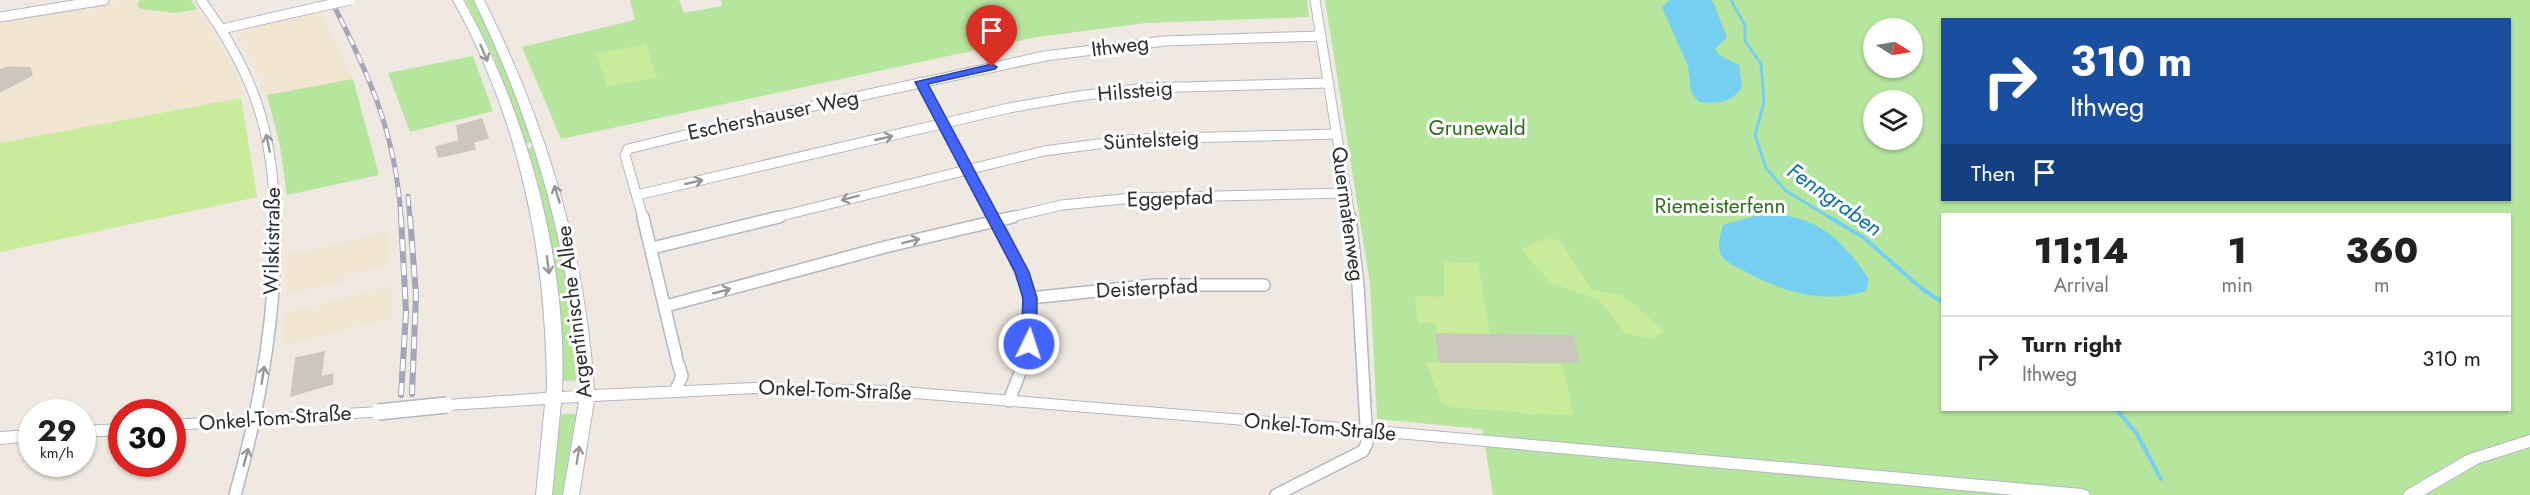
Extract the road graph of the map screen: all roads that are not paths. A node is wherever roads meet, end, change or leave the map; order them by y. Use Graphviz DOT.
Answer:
graph roads {
  1 [pos="104,0"];
  2 [pos="201,0"];
  3 [pos="350,0"];
  4 [pos="458,0"];
  5 [pos="479,0"];
  6 [pos="1315,0"];
  7 [pos="0,17"];
  8 [pos="222,29"];
  9 [pos="1321,36"];
  10 [pos="921,82"];
  11 [pos="1329,83"];
  12 [pos="944,123"];
  13 [pos="1337,134"];
  14 [pos="968,169"];
  15 [pos="1347,193"];
  16 [pos="637,195"];
  17 [pos="995,220"];
  18 [pos="652,248"];
  19 [pos="1264,285"];
  20 [pos="1030,298"];
  21 [pos="666,306"];
  22 [pos="676,390"];
  23 [pos="585,395"];
  24 [pos="556,398"];
  25 [pos="1009,401"];
  26 [pos="256,419"];
  27 [pos="186,424"];
  28 [pos="1365,430"];
  29 [pos="18,436"];
  30 [pos="0,438"];
  31 [pos="2530,441"];
  32 [pos="235,495"];
  33 [pos="544,495"];
  34 [pos="572,495"];
  35 [pos="1276,495"];
  36 [pos="2082,495"];
  37 [pos="2412,495"];
  1 -- 7 [label="street"];
  2 -- 8 [label="street, Wilskistraße"];
  3 -- 8 [label="street, bridge"];
  4 -- 24 [label="main road, Argentinische Allee, one-way"];
  23 -- 5 [label="main road, Argentinische Allee, one-way"];
  6 -- 9 [label="street, Quermatenweg"];
  26 -- 8 [label="street, Wilskistraße, one-way"];
  9 -- 10 [label="street, Ithweg"];
  9 -- 11 [label="street, Quermatenweg"];
  10 -- 12 [label="street"];
  10 -- 16 [label="street, Eschershauser Weg"];
  11 -- 12 [label="street, Hilssteig"];
  11 -- 13 [label="street, Quermatenweg"];
  12 -- 14 [label="street"];
  16 -- 12 [label="street, one-way"];
  13 -- 14 [label="street, Süntelsteig"];
  13 -- 15 [label="street, Quermatenweg"];
  14 -- 17 [label="street"];
  14 -- 18 [label="street, one-way"];
  15 -- 17 [label="street, Eggepfad"];
  15 -- 28 [label="street, Quermatenweg"];
  16 -- 18 [label="street, Eschershauser Weg"];
  17 -- 20 [label="street"];
  21 -- 17 [label="street, one-way"];
  18 -- 21 [label="street, Eschershauser Weg"];
  19 -- 20 [label="street, Deisterpfad"];
  20 -- 25 [label="street"];
  21 -- 22 [label="street, Eschershauser Weg"];
  22 -- 23 [label="main road, Onkel-Tom-Straße"];
  22 -- 25 [label="main road, Onkel-Tom-Straße"];
  23 -- 24 [label="main road, Onkel-Tom-Straße"];
  34 -- 23 [label="main road, Argentinische Allee, one-way"];
  24 -- 26 [label="main road, Onkel-Tom-Straße, bridge"];
  24 -- 33 [label="main road, Argentinische Allee"];
  25 -- 28 [label="main road, Onkel-Tom-Straße"];
  26 -- 27 [label="main road, Onkel-Tom-Straße"];
  32 -- 26 [label="street, Wilskistraße, one-way"];
  28 -- 35 [label="street"];
  28 -- 36 [label="main road, Onkel-Tom-Straße"];
  29 -- 30 [label="main road"];
  31 -- 37 [label="main road"];
}
